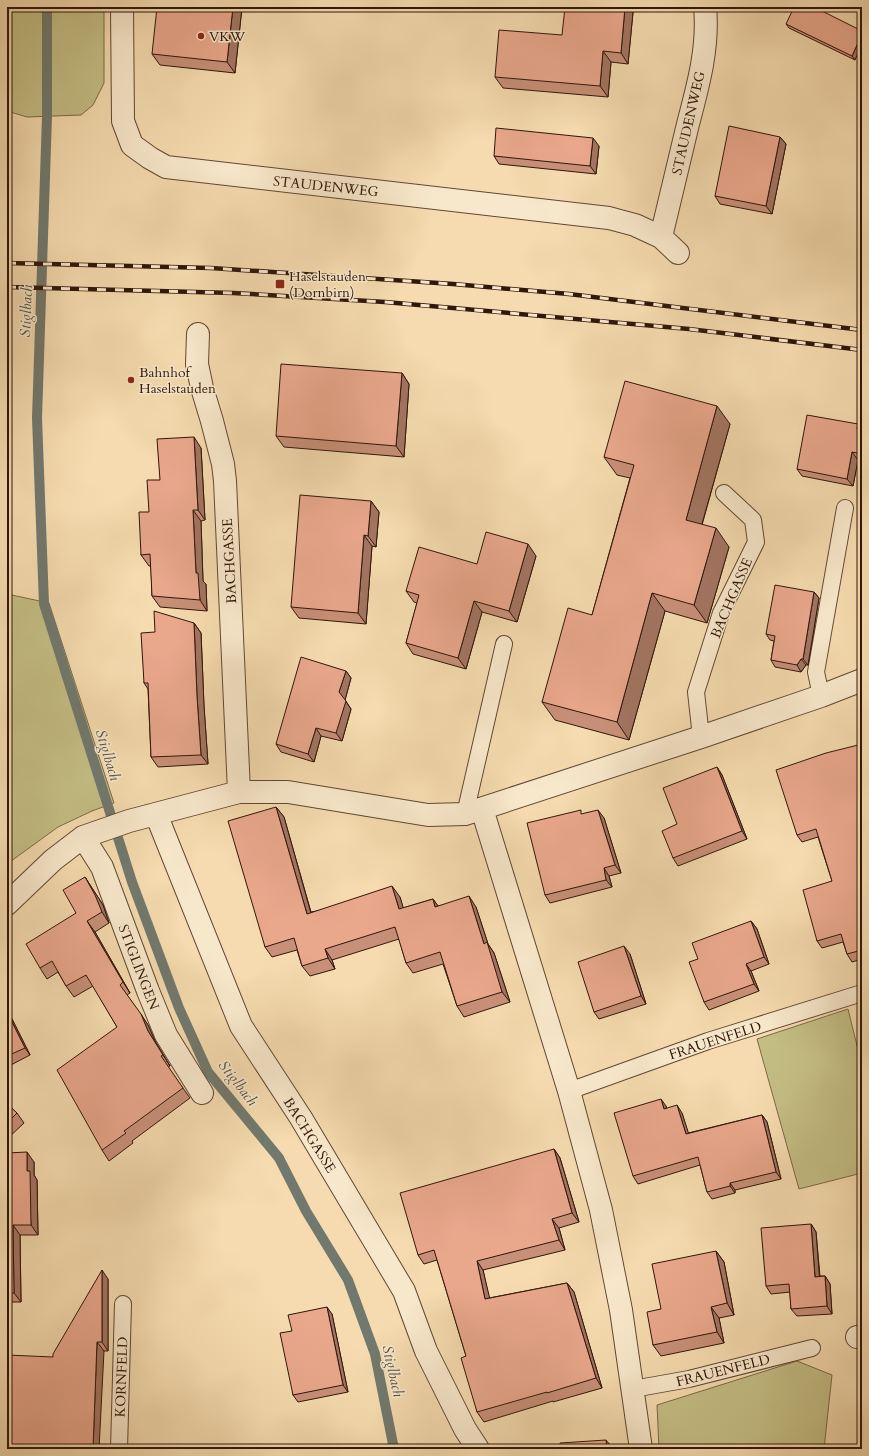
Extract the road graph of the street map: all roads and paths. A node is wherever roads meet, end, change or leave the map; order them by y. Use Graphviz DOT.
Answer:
graph roads {
  1 [pos="122,7"];
  2 [pos="705,7"];
  3 [pos="661,237"];
  4 [pos="678,253"];
  5 [pos="198,334"];
  6 [pos="724,493"];
  7 [pos="844,508"];
  8 [pos="504,644"];
  9 [pos="862,680"];
  10 [pos="821,696"];
  11 [pos="701,737"];
  12 [pos="239,792"];
  13 [pos="473,812"];
  14 [pos="156,814"];
  15 [pos="92,834"];
  16 [pos="7,904"];
  17 [pos="862,993"];
  18 [pos="569,1091"];
  19 [pos="202,1093"];
  20 [pos="123,1304"];
  21 [pos="812,1348"];
  22 [pos="633,1389"];
  23 [pos="119,1449"];
  24 [pos="478,1449"];
  25 [pos="641,1449"];
  1 -- 3 [label="street, STAUDENWEG"];
  2 -- 3 [label="street, STAUDENWEG"];
  3 -- 4 [label="street, STAUDENWEG"];
  5 -- 12 [label="street, BACHGASSE"];
  6 -- 11 [label="lane, BACHGASSE"];
  7 -- 10 [label="lane"];
  8 -- 13 [label="lane"];
  9 -- 10 [label="street"];
  10 -- 11 [label="street"];
  11 -- 13 [label="street"];
  12 -- 13 [label="street"];
  12 -- 14 [label="street"];
  13 -- 18 [label="street"];
  14 -- 15 [label="street"];
  14 -- 24 [label="street, BACHGASSE"];
  15 -- 16 [label="street"];
  15 -- 19 [label="street, STIGLINGEN"];
  17 -- 18 [label="lane, FRAUENFELD"];
  18 -- 22 [label="street"];
  20 -- 23 [label="lane, KORNFELD"];
  21 -- 22 [label="lane, FRAUENFELD"];
  22 -- 25 [label="street"];
}
